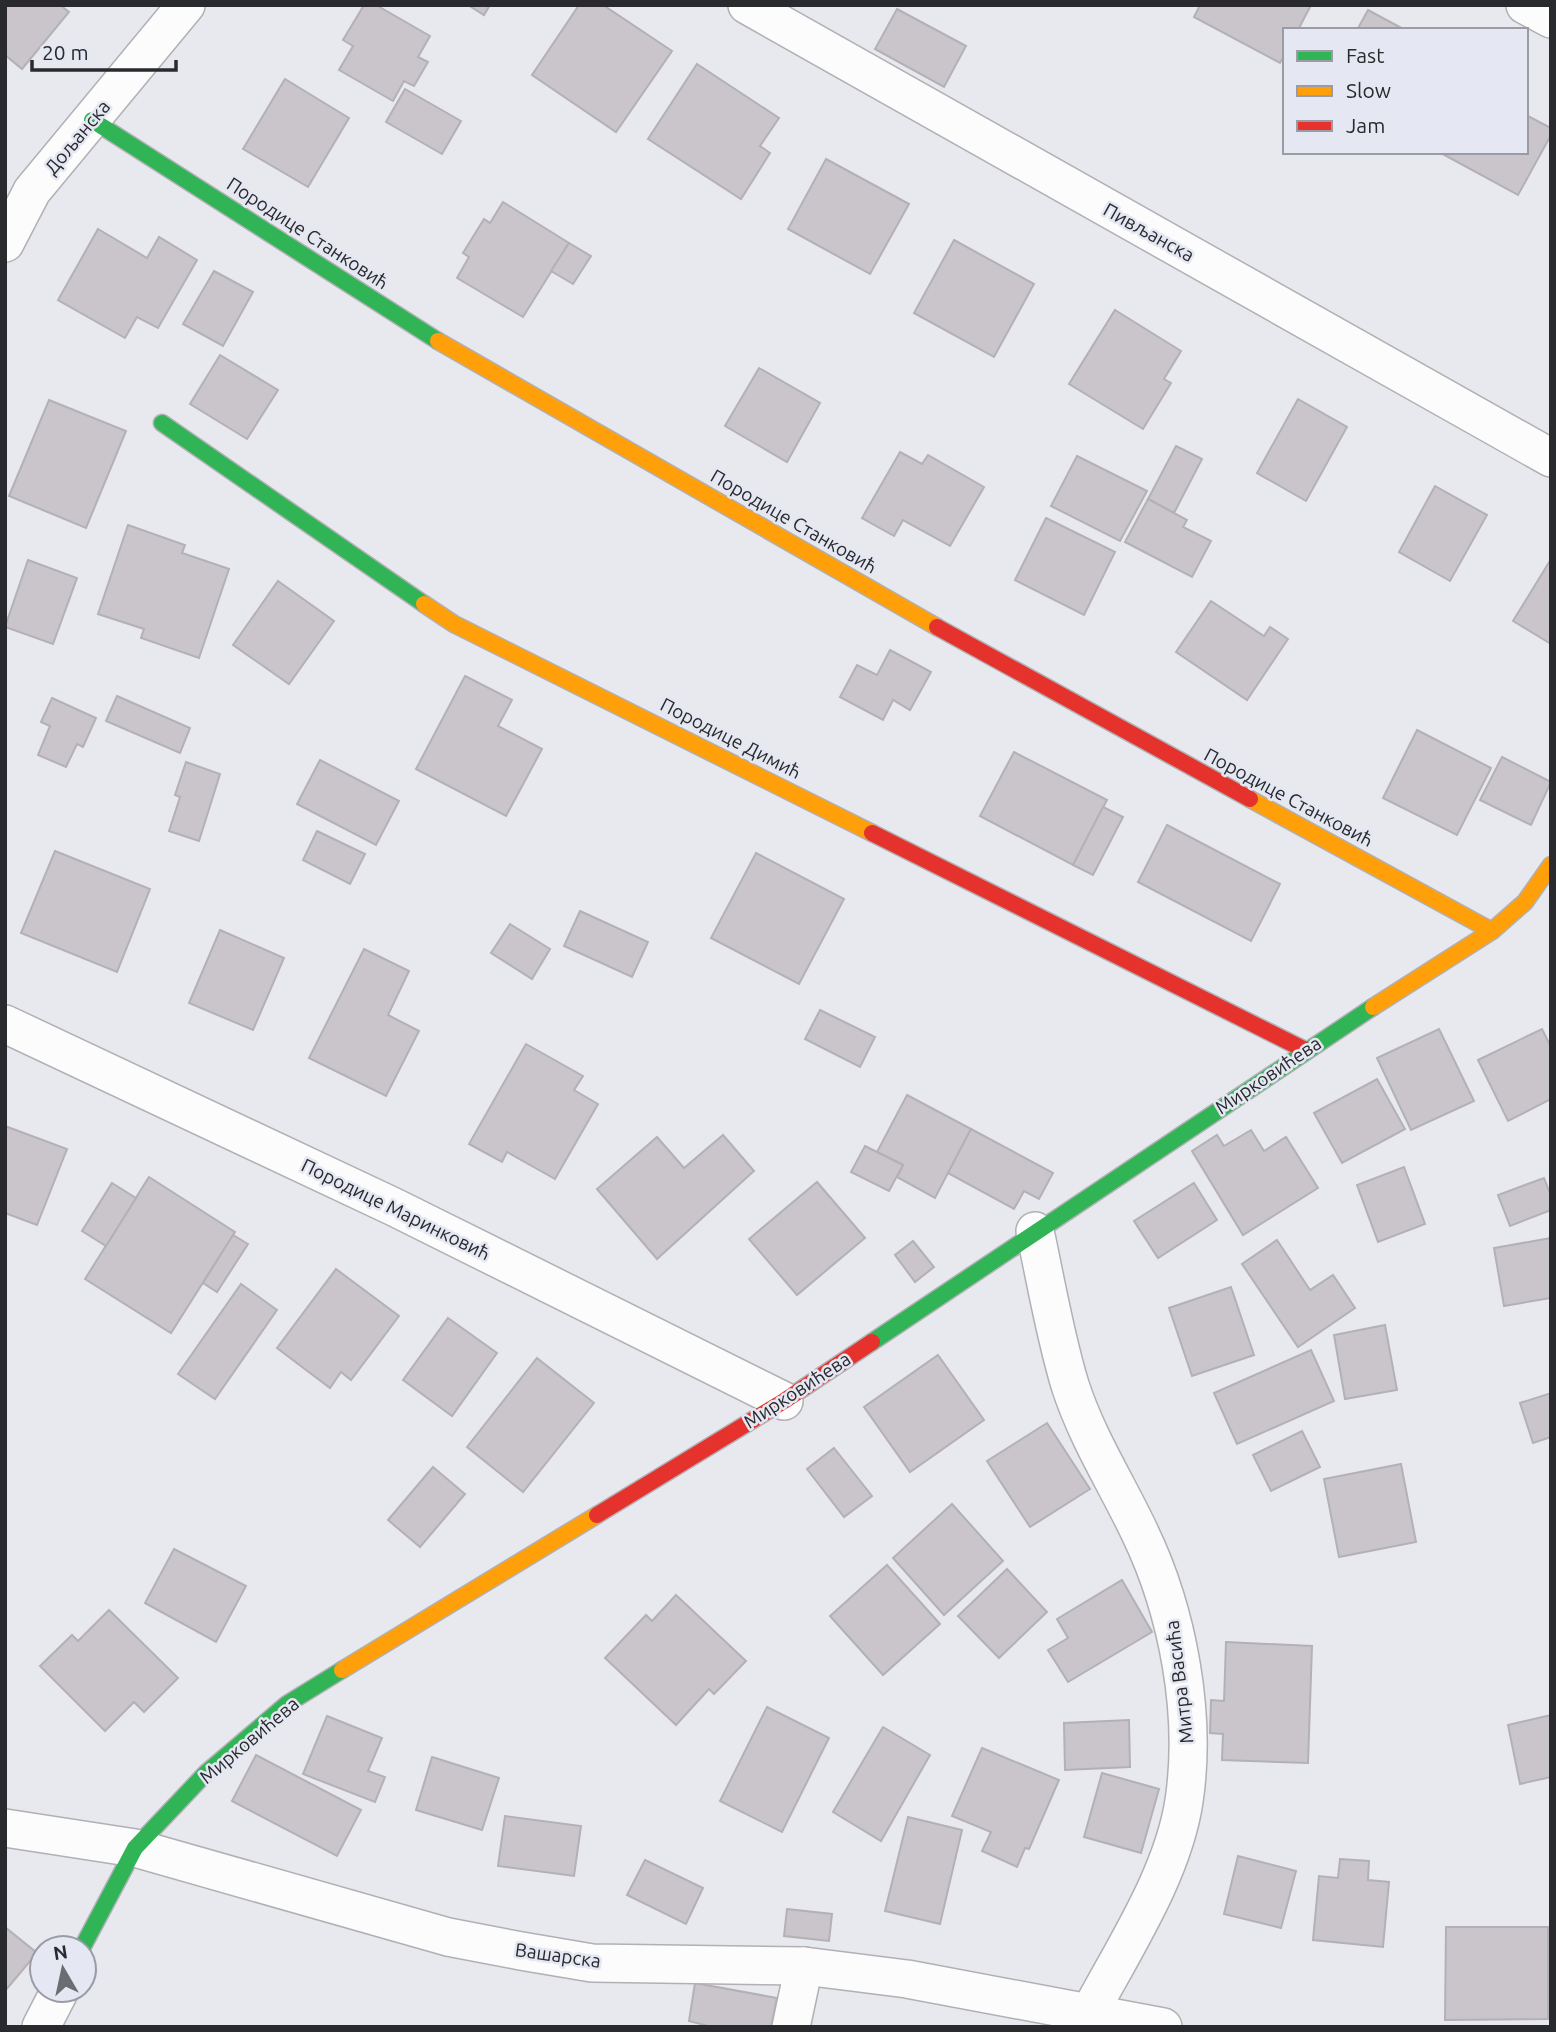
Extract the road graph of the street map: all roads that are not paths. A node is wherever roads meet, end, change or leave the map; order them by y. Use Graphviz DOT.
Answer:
graph roads {
  1 [pos="186,5"];
  2 [pos="747,5"];
  3 [pos="1525,5"];
  4 [pos="1551,19"];
  5 [pos="92,120"];
  6 [pos="5,243"];
  7 [pos="162,423"];
  8 [pos="1551,458"];
  9 [pos="1551,865"];
  10 [pos="1492,930"];
  11 [pos="5,1024"];
  12 [pos="1305,1050"];
  13 [pos="1035,1231"];
  14 [pos="783,1401"];
  15 [pos="5,1828"];
  16 [pos="135,1848"];
  17 [pos="89,1934"];
  18 [pos="804,1966"];
  19 [pos="53,2004"];
  20 [pos="1090,2012"];
  21 [pos="41,2027"];
  22 [pos="791,2027"];
  23 [pos="1163,2027"];
  1 -- 5 [label="street, Дољанска"];
  2 -- 8 [label="street, Пивљанска"];
  3 -- 4 [label="street"];
  5 -- 6 [label="street, Дољанска"];
  5 -- 10 [label="street, Породице Станковић"];
  7 -- 12 [label="street, Породице Димић"];
  9 -- 10 [label="street, Мирковићева"];
  10 -- 12 [label="street, Мирковићева"];
  11 -- 14 [label="street, Породице Маринковић"];
  12 -- 13 [label="street, Мирковићева"];
  13 -- 14 [label="street, Мирковићева"];
  13 -- 20 [label="street, Митра Васића"];
  14 -- 16 [label="street, Мирковићева"];
  15 -- 16 [label="street, Вашарска"];
  16 -- 17 [label="street, Мирковићева"];
  16 -- 18 [label="street, Вашарска"];
  18 -- 20 [label="street, Вашарска"];
  18 -- 22 [label="street"];
  19 -- 21 [label="street"];
  20 -- 23 [label="street, Вашарска"];
}
